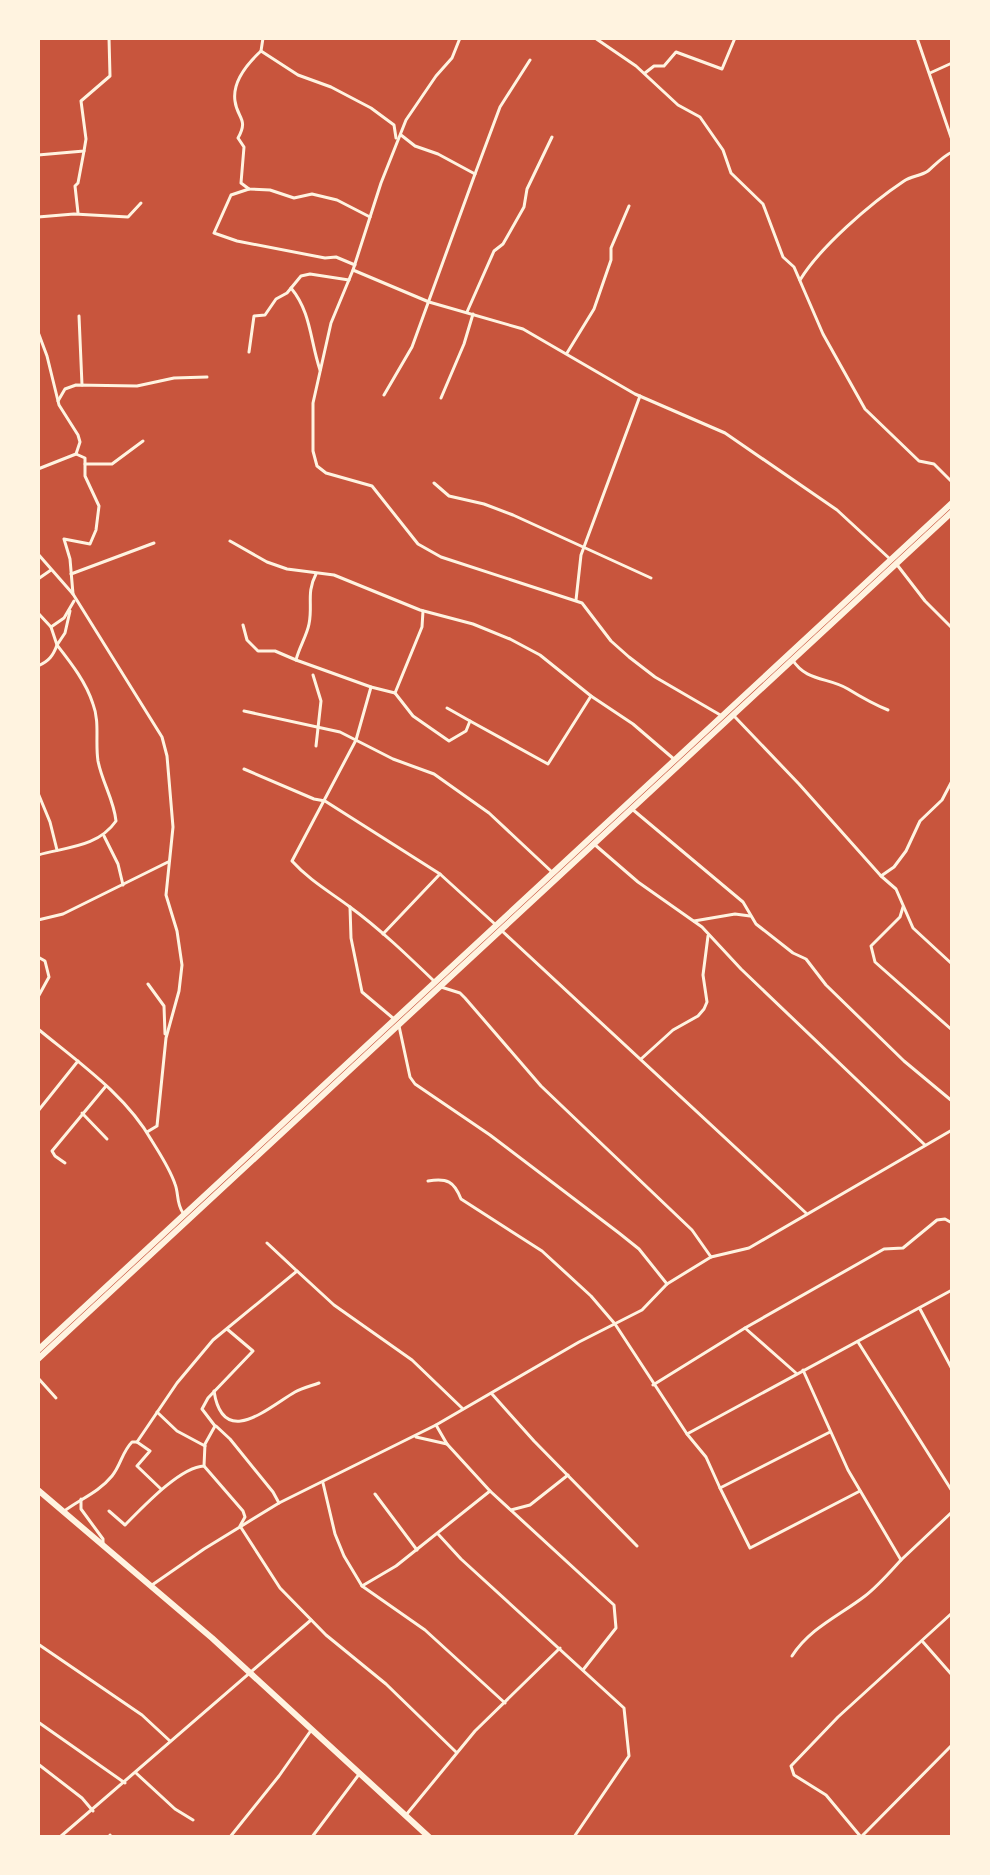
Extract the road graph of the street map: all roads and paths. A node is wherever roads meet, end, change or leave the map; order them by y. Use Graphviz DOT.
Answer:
graph roads {
  1 [pos="109,38"];
  2 [pos="263,38"];
  3 [pos="460,38"];
  4 [pos="595,38"];
  5 [pos="735,38"];
  6 [pos="917,38"];
  7 [pos="604,41"];
  8 [pos="261,51"];
  9 [pos="530,60"];
  10 [pos="952,63"];
  11 [pos="645,73"];
  12 [pos="929,73"];
  13 [pos="400,135"];
  14 [pos="552,137"];
  15 [pos="952,140"];
  16 [pos="397,142"];
  17 [pos="84,151"];
  18 [pos="952,152"];
  19 [pos="38,155"];
  20 [pos="475,174"];
  21 [pos="249,189"];
  22 [pos="141,203"];
  23 [pos="629,206"];
  24 [pos="78,215"];
  25 [pos="38,217"];
  26 [pos="370,217"];
  27 [pos="354,267"];
  28 [pos="349,280"];
  29 [pos="800,280"];
  30 [pos="291,288"];
  31 [pos="429,302"];
  32 [pos="467,312"];
  33 [pos="473,314"];
  34 [pos="79,316"];
  35 [pos="38,332"];
  36 [pos="249,352"];
  37 [pos="567,353"];
  38 [pos="320,370"];
  39 [pos="207,377"];
  40 [pos="82,385"];
  41 [pos="384,395"];
  42 [pos="640,396"];
  43 [pos="441,398"];
  44 [pos="58,401"];
  45 [pos="143,441"];
  46 [pos="76,454"];
  47 [pos="85,464"];
  48 [pos="38,469"];
  49 [pos="952,482"];
  50 [pos="434,483"];
  51 [pos="952,503"];
  52 [pos="952,512"];
  53 [pos="230,541"];
  54 [pos="154,543"];
  55 [pos="583,549"];
  56 [pos="38,554"];
  57 [pos="893,561"];
  58 [pos="51,570"];
  59 [pos="71,574"];
  60 [pos="316,574"];
  61 [pos="651,578"];
  62 [pos="38,579"];
  63 [pos="73,594"];
  64 [pos="74,599"];
  65 [pos="576,600"];
  66 [pos="70,611"];
  67 [pos="423,611"];
  68 [pos="38,613"];
  69 [pos="243,625"];
  70 [pos="51,627"];
  71 [pos="952,628"];
  72 [pos="57,645"];
  73 [pos="792,659"];
  74 [pos="296,660"];
  75 [pos="38,666"];
  76 [pos="313,675"];
  77 [pos="371,687"];
  78 [pos="395,693"];
  79 [pos="591,696"];
  80 [pos="447,708"];
  81 [pos="888,710"];
  82 [pos="244,711"];
  83 [pos="732,715"];
  84 [pos="722,716"];
  85 [pos="470,721"];
  86 [pos="320,726"];
  87 [pos="356,740"];
  88 [pos="316,746"];
  89 [pos="675,760"];
  90 [pos="244,769"];
  91 [pos="952,781"];
  92 [pos="38,793"];
  93 [pos="325,801"];
  94 [pos="632,809"];
  95 [pos="104,836"];
  96 [pos="594,843"];
  97 [pos="57,850"];
  98 [pos="38,855"];
  99 [pos="168,862"];
  100 [pos="552,872"];
  101 [pos="440,874"];
  102 [pos="881,876"];
  103 [pos="123,885"];
  104 [pos="904,905"];
  105 [pos="350,907"];
  106 [pos="750,916"];
  107 [pos="38,920"];
  108 [pos="694,921"];
  109 [pos="498,927"];
  110 [pos="383,934"];
  111 [pos="708,936"];
  112 [pos="38,957"];
  113 [pos="952,964"];
  114 [pos="148,984"];
  115 [pos="436,984"];
  116 [pos="38,997"];
  117 [pos="174,1009"];
  118 [pos="164,1013"];
  119 [pos="396,1022"];
  120 [pos="38,1029"];
  121 [pos="952,1030"];
  122 [pos="166,1038"];
  123 [pos="640,1059"];
  124 [pos="78,1061"];
  125 [pos="106,1086"];
  126 [pos="952,1101"];
  127 [pos="38,1111"];
  128 [pos="82,1113"];
  129 [pos="952,1130"];
  130 [pos="147,1132"];
  131 [pos="107,1139"];
  132 [pos="925,1145"];
  133 [pos="65,1163"];
  134 [pos="428,1181"];
  135 [pos="807,1214"];
  136 [pos="184,1215"];
  137 [pos="952,1221"];
  138 [pos="267,1243"];
  139 [pos="711,1257"];
  140 [pos="297,1271"];
  141 [pos="667,1284"];
  142 [pos="952,1290"];
  143 [pos="920,1308"];
  144 [pos="615,1324"];
  145 [pos="745,1328"];
  146 [pos="227,1329"];
  147 [pos="858,1342"];
  148 [pos="38,1350"];
  149 [pos="38,1359"];
  150 [pos="802,1369"];
  151 [pos="952,1369"];
  152 [pos="796,1373"];
  153 [pos="38,1378"];
  154 [pos="319,1383"];
  155 [pos="653,1385"];
  156 [pos="214,1391"];
  157 [pos="492,1394"];
  158 [pos="56,1398"];
  159 [pos="463,1409"];
  160 [pos="157,1412"];
  161 [pos="436,1425"];
  162 [pos="215,1426"];
  163 [pos="830,1432"];
  164 [pos="687,1434"];
  165 [pos="413,1436"];
  166 [pos="137,1442"];
  167 [pos="447,1444"];
  168 [pos="205,1446"];
  169 [pos="204,1466"];
  170 [pos="569,1475"];
  171 [pos="323,1483"];
  172 [pos="720,1488"];
  173 [pos="161,1489"];
  174 [pos="38,1490"];
  175 [pos="490,1491"];
  176 [pos="860,1491"];
  177 [pos="952,1491"];
  178 [pos="375,1494"];
  179 [pos="81,1499"];
  180 [pos="279,1503"];
  181 [pos="511,1510"];
  182 [pos="109,1511"];
  183 [pos="63,1512"];
  184 [pos="952,1512"];
  185 [pos="240,1526"];
  186 [pos="438,1534"];
  187 [pos="103,1546"];
  188 [pos="637,1546"];
  189 [pos="417,1550"];
  190 [pos="901,1560"];
  191 [pos="151,1586"];
  192 [pos="362,1586"];
  193 [pos="952,1613"];
  194 [pos="311,1620"];
  195 [pos="922,1641"];
  196 [pos="38,1644"];
  197 [pos="560,1648"];
  198 [pos="792,1656"];
  199 [pos="583,1670"];
  200 [pos="249,1672"];
  201 [pos="952,1675"];
  202 [pos="505,1703"];
  203 [pos="38,1722"];
  204 [pos="312,1729"];
  205 [pos="171,1742"];
  206 [pos="952,1745"];
  207 [pos="456,1752"];
  208 [pos="38,1764"];
  209 [pos="136,1773"];
  210 [pos="360,1773"];
  211 [pos="125,1783"];
  212 [pos="93,1811"];
  213 [pos="406,1815"];
  214 [pos="193,1820"];
  215 [pos="60,1837"];
  216 [pos="230,1837"];
  217 [pos="312,1837"];
  218 [pos="429,1837"];
  219 [pos="574,1837"];
  220 [pos="861,1837"];
  1 -- 17 [label="street"];
  2 -- 8 [label="street"];
  3 -- 13 [label="street"];
  4 -- 7 [label="street"];
  5 -- 11 [label="street"];
  6 -- 12 [label="street"];
  7 -- 11 [label="street"];
  8 -- 16 [label="street"];
  8 -- 21 [label="street"];
  9 -- 20 [label="street"];
  10 -- 12 [label="street"];
  11 -- 29 [label="street"];
  12 -- 15 [label="street"];
  13 -- 16 [label="street"];
  13 -- 20 [label="street"];
  14 -- 32 [label="street"];
  16 -- 26 [label="street"];
  17 -- 19 [label="street"];
  17 -- 24 [label="street"];
  18 -- 29 [label="street"];
  20 -- 31 [label="street"];
  21 -- 26 [label="street"];
  21 -- 27 [label="street"];
  22 -- 24 [label="street"];
  23 -- 37 [label="street"];
  24 -- 25 [label="street"];
  26 -- 27 [label="street"];
  27 -- 28 [label="street"];
  27 -- 31 [label="street"];
  28 -- 30 [label="street"];
  28 -- 38 [label="street"];
  29 -- 49 [label="street"];
  30 -- 36 [label="street"];
  30 -- 38 [label="street"];
  31 -- 32 [label="street"];
  31 -- 41 [label="street"];
  32 -- 33 [label="street"];
  33 -- 37 [label="street"];
  33 -- 43 [label="street"];
  34 -- 40 [label="street"];
  35 -- 44 [label="street"];
  37 -- 42 [label="street"];
  38 -- 65 [label="street"];
  39 -- 40 [label="street"];
  40 -- 44 [label="street"];
  42 -- 55 [label="street"];
  42 -- 57 [label="street"];
  44 -- 46 [label="street"];
  45 -- 47 [label="street"];
  46 -- 47 [label="street"];
  46 -- 48 [label="street"];
  47 -- 59 [label="street"];
  50 -- 55 [label="street"];
  51 -- 57 [label="highway"];
  52 -- 57 [label="highway"];
  53 -- 60 [label="street"];
  54 -- 59 [label="street"];
  55 -- 61 [label="street"];
  55 -- 65 [label="street"];
  56 -- 58 [label="street"];
  57 -- 71 [label="street"];
  57 -- 73 [label="highway"];
  57 -- 84 [label="highway"];
  58 -- 62 [label="street"];
  58 -- 63 [label="street"];
  59 -- 63 [label="street"];
  60 -- 67 [label="street"];
  60 -- 74 [label="street"];
  63 -- 64 [label="street"];
  64 -- 66 [label="street"];
  64 -- 99 [label="street"];
  65 -- 84 [label="street"];
  66 -- 70 [label="street"];
  66 -- 72 [label="street"];
  67 -- 78 [label="street"];
  67 -- 79 [label="street"];
  68 -- 70 [label="street"];
  69 -- 74 [label="street"];
  70 -- 72 [label="street"];
  72 -- 75 [label="street"];
  72 -- 95 [label="street"];
  73 -- 81 [label="street"];
  73 -- 83 [label="highway"];
  74 -- 77 [label="street"];
  76 -- 86 [label="street"];
  77 -- 78 [label="street"];
  77 -- 87 [label="street"];
  78 -- 85 [label="street"];
  79 -- 85 [label="street"];
  79 -- 89 [label="street"];
  80 -- 85 [label="street"];
  82 -- 86 [label="street"];
  83 -- 94 [label="highway"];
  83 -- 102 [label="street"];
  84 -- 89 [label="highway"];
  86 -- 87 [label="street"];
  86 -- 88 [label="street"];
  87 -- 93 [label="street"];
  87 -- 100 [label="street"];
  89 -- 100 [label="highway"];
  90 -- 93 [label="street"];
  91 -- 102 [label="street"];
  92 -- 97 [label="street"];
  93 -- 101 [label="street"];
  93 -- 105 [label="street"];
  94 -- 96 [label="highway"];
  94 -- 106 [label="street"];
  95 -- 97 [label="street"];
  95 -- 103 [label="street"];
  96 -- 108 [label="street"];
  96 -- 109 [label="highway"];
  97 -- 98 [label="street"];
  99 -- 103 [label="street"];
  99 -- 117 [label="street"];
  100 -- 109 [label="highway"];
  101 -- 109 [label="street"];
  101 -- 110 [label="street"];
  102 -- 104 [label="street"];
  103 -- 107 [label="street"];
  104 -- 113 [label="street"];
  104 -- 121 [label="street"];
  105 -- 110 [label="street"];
  105 -- 119 [label="street"];
  106 -- 108 [label="street"];
  106 -- 126 [label="street"];
  108 -- 111 [label="street"];
  109 -- 115 [label="highway"];
  109 -- 123 [label="street"];
  110 -- 115 [label="street"];
  111 -- 123 [label="street"];
  111 -- 132 [label="street"];
  112 -- 116 [label="street"];
  114 -- 118 [label="street"];
  115 -- 119 [label="highway"];
  115 -- 139 [label="street"];
  117 -- 118 [label="street"];
  117 -- 122 [label="street"];
  118 -- 122 [label="street"];
  119 -- 136 [label="highway"];
  119 -- 141 [label="street"];
  119 -- 149 [label="highway"];
  120 -- 124 [label="street"];
  122 -- 130 [label="street"];
  123 -- 135 [label="street"];
  124 -- 125 [label="street"];
  124 -- 127 [label="street"];
  125 -- 128 [label="street"];
  125 -- 130 [label="street"];
  128 -- 131 [label="street"];
  128 -- 133 [label="street"];
  129 -- 132 [label="street"];
  130 -- 136 [label="street"];
  132 -- 135 [label="street"];
  134 -- 144 [label="street"];
  135 -- 139 [label="street"];
  136 -- 148 [label="highway"];
  137 -- 145 [label="street"];
  138 -- 140 [label="street"];
  139 -- 141 [label="street"];
  140 -- 146 [label="street"];
  140 -- 159 [label="street"];
  141 -- 144 [label="street"];
  142 -- 143 [label="street"];
  143 -- 147 [label="street"];
  143 -- 151 [label="street"];
  144 -- 155 [label="street"];
  144 -- 157 [label="street"];
  145 -- 152 [label="street"];
  145 -- 155 [label="street"];
  146 -- 156 [label="street"];
  146 -- 160 [label="street"];
  147 -- 150 [label="street"];
  147 -- 177 [label="street"];
  150 -- 152 [label="street"];
  150 -- 163 [label="street"];
  152 -- 164 [label="street"];
  153 -- 158 [label="street"];
  154 -- 156 [label="street"];
  155 -- 164 [label="street"];
  156 -- 162 [label="street"];
  157 -- 159 [label="street"];
  157 -- 170 [label="street"];
  159 -- 161 [label="street"];
  160 -- 166 [label="street"];
  160 -- 168 [label="street"];
  161 -- 165 [label="street"];
  161 -- 167 [label="street"];
  162 -- 168 [label="street"];
  162 -- 180 [label="street"];
  163 -- 172 [label="street"];
  163 -- 176 [label="street"];
  164 -- 172 [label="street"];
  165 -- 167 [label="street"];
  165 -- 171 [label="street"];
  166 -- 173 [label="street"];
  166 -- 179 [label="street"];
  167 -- 175 [label="street"];
  168 -- 169 [label="street"];
  169 -- 173 [label="street"];
  169 -- 185 [label="street"];
  170 -- 181 [label="street"];
  170 -- 188 [label="street"];
  171 -- 180 [label="street"];
  171 -- 192 [label="street"];
  172 -- 176 [label="street"];
  173 -- 182 [label="street"];
  174 -- 183 [label="highway"];
  175 -- 181 [label="street"];
  175 -- 186 [label="street"];
  176 -- 190 [label="street"];
  178 -- 189 [label="street"];
  179 -- 183 [label="street"];
  179 -- 187 [label="street"];
  180 -- 185 [label="street"];
  181 -- 199 [label="street"];
  183 -- 187 [label="highway"];
  184 -- 190 [label="street"];
  185 -- 191 [label="street"];
  185 -- 194 [label="street"];
  186 -- 189 [label="street"];
  186 -- 197 [label="street"];
  187 -- 191 [label="highway"];
  189 -- 192 [label="street"];
  190 -- 198 [label="street"];
  191 -- 200 [label="highway"];
  192 -- 202 [label="street"];
  193 -- 195 [label="street"];
  194 -- 200 [label="street"];
  194 -- 207 [label="street"];
  195 -- 201 [label="street"];
  195 -- 220 [label="street"];
  196 -- 205 [label="street"];
  197 -- 199 [label="street"];
  197 -- 202 [label="street"];
  199 -- 219 [label="street"];
  200 -- 204 [label="highway"];
  200 -- 205 [label="street"];
  202 -- 207 [label="street"];
  203 -- 211 [label="street"];
  204 -- 210 [label="highway"];
  204 -- 216 [label="street"];
  205 -- 209 [label="street"];
  206 -- 220 [label="street"];
  207 -- 213 [label="street"];
  208 -- 212 [label="street"];
  209 -- 211 [label="street"];
  209 -- 214 [label="street"];
  210 -- 213 [label="highway"];
  210 -- 217 [label="street"];
  211 -- 212 [label="street"];
  212 -- 215 [label="street"];
  213 -- 218 [label="highway"];
}
